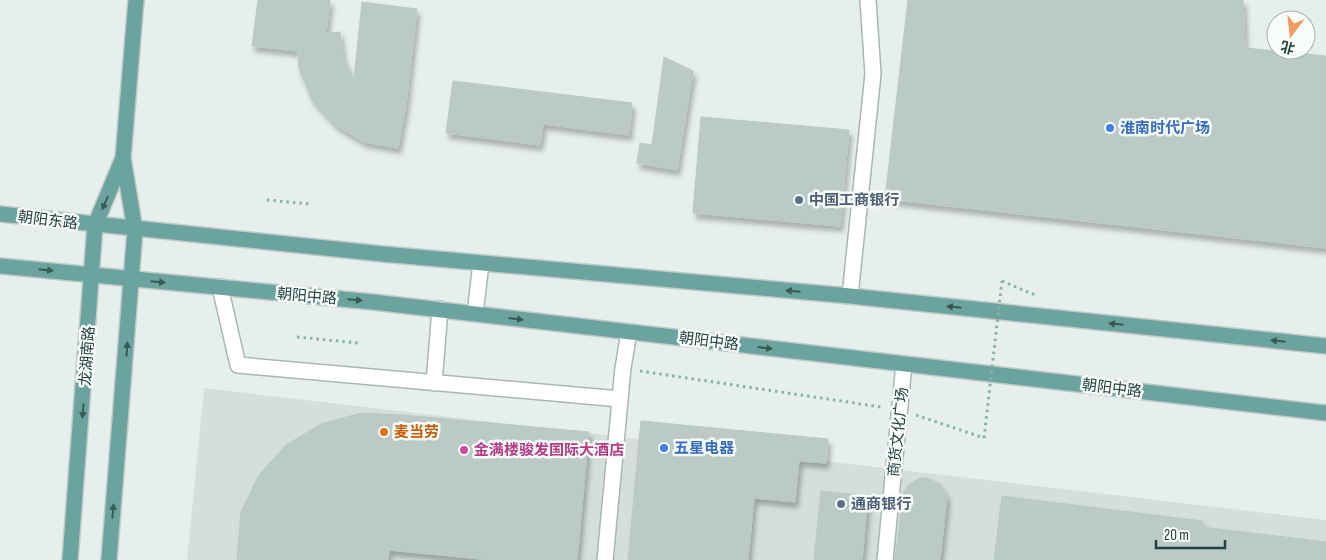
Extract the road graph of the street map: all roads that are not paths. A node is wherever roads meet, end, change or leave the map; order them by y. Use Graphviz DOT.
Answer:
graph roads {
  1 [pos="136,0"];
  2 [pos="868,0"];
  3 [pos="123,158"];
  4 [pos="0,214"];
  5 [pos="95,226"];
  6 [pos="135,230"];
  7 [pos="481,263"];
  8 [pos="0,266"];
  9 [pos="92,275"];
  10 [pos="132,279"];
  11 [pos="220,288"];
  12 [pos="850,296"];
  13 [pos="440,310"];
  14 [pos="475,314"];
  15 [pos="629,332"];
  16 [pos="1326,346"];
  17 [pos="904,364"];
  18 [pos="434,383"];
  19 [pos="620,399"];
  20 [pos="1326,413"];
  21 [pos="70,560"];
  22 [pos="109,560"];
  23 [pos="606,560"];
  24 [pos="885,560"];
  1 -- 3 [label="main road, 龙湖南路"];
  2 -- 12 [label="street"];
  3 -- 5 [label="main road, 龙湖南路, one-way"];
  3 -- 6 [label="main road, 龙湖南路"];
  4 -- 5 [label="main road, 朝阳东路"];
  5 -- 6 [label="main road"];
  5 -- 9 [label="main road, 龙湖南路"];
  6 -- 7 [label="main road"];
  6 -- 10 [label="main road, 龙湖南路"];
  12 -- 7 [label="main road, one-way"];
  7 -- 14 [label="street"];
  8 -- 9 [label="main road, one-way"];
  9 -- 10 [label="main road, 朝阳中路"];
  9 -- 21 [label="main road, 龙湖南路, one-way"];
  10 -- 11 [label="main road, 朝阳中路, one-way"];
  22 -- 10 [label="main road, 龙湖南路, one-way"];
  11 -- 13 [label="main road, 朝阳中路, one-way"];
  11 -- 18 [label="street"];
  16 -- 12 [label="main road, one-way"];
  13 -- 14 [label="main road, 朝阳中路"];
  13 -- 18 [label="street"];
  14 -- 15 [label="main road, 朝阳中路, one-way"];
  15 -- 17 [label="main road, 朝阳中路, one-way"];
  15 -- 19 [label="street"];
  17 -- 20 [label="main road, 朝阳中路"];
  17 -- 24 [label="street, 商货文化广场"];
  18 -- 19 [label="street"];
  19 -- 23 [label="street"];
}
